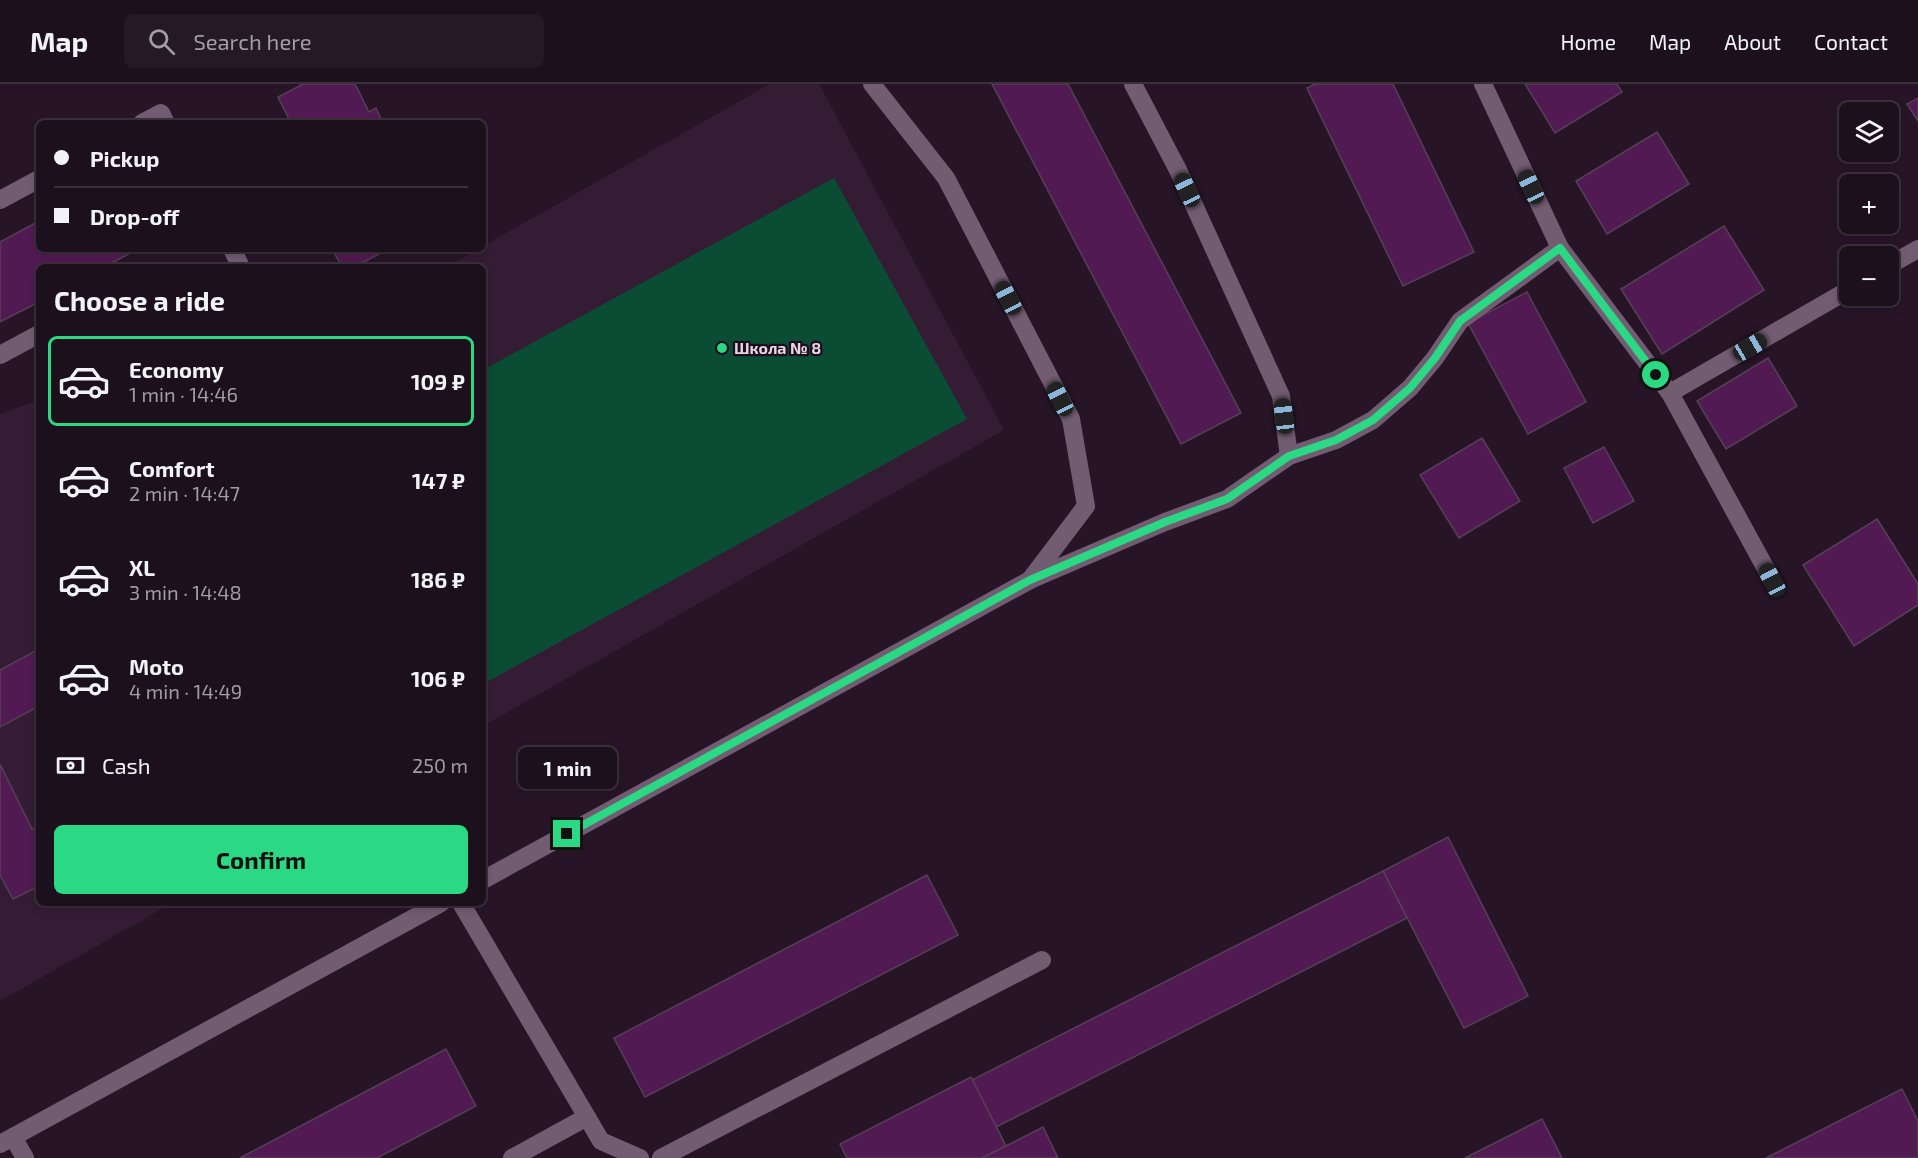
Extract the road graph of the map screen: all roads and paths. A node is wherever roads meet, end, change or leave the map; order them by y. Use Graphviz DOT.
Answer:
graph roads {
  1 [pos="872,84"];
  2 [pos="1133,84"];
  3 [pos="1483,84"];
  4 [pos="147,120"];
  5 [pos="164,120"];
  6 [pos="36,181"];
  7 [pos="0,200"];
  8 [pos="1560,248"];
  9 [pos="1918,249"];
  10 [pos="1899,260"];
  11 [pos="1839,295"];
  12 [pos="36,336"];
  13 [pos="0,355"];
  14 [pos="1670,393"];
  15 [pos="1289,456"];
  16 [pos="1030,580"];
  17 [pos="1772,580"];
  18 [pos="486,878"];
  19 [pos="435,906"];
  20 [pos="463,906"];
  21 [pos="1042,960"];
  22 [pos="587,1117"];
  23 [pos="6,1140"];
  24 [pos="25,1158"];
  25 [pos="512,1158"];
  26 [pos="639,1158"];
  27 [pos="661,1158"];
  1 -- 16 [label="street"];
  2 -- 15 [label="street"];
  3 -- 8 [label="street"];
  4 -- 5 [label="street"];
  6 -- 7 [label="street"];
  8 -- 14 [label="street"];
  8 -- 15 [label="street"];
  9 -- 10 [label="street"];
  11 -- 14 [label="street"];
  12 -- 13 [label="street"];
  14 -- 17 [label="street"];
  15 -- 16 [label="street"];
  16 -- 18 [label="street"];
  19 -- 23 [label="street"];
  20 -- 22 [label="street"];
  21 -- 27 [label="street"];
  22 -- 25 [label="street"];
  22 -- 26 [label="street"];
  23 -- 24 [label="street"];
}
